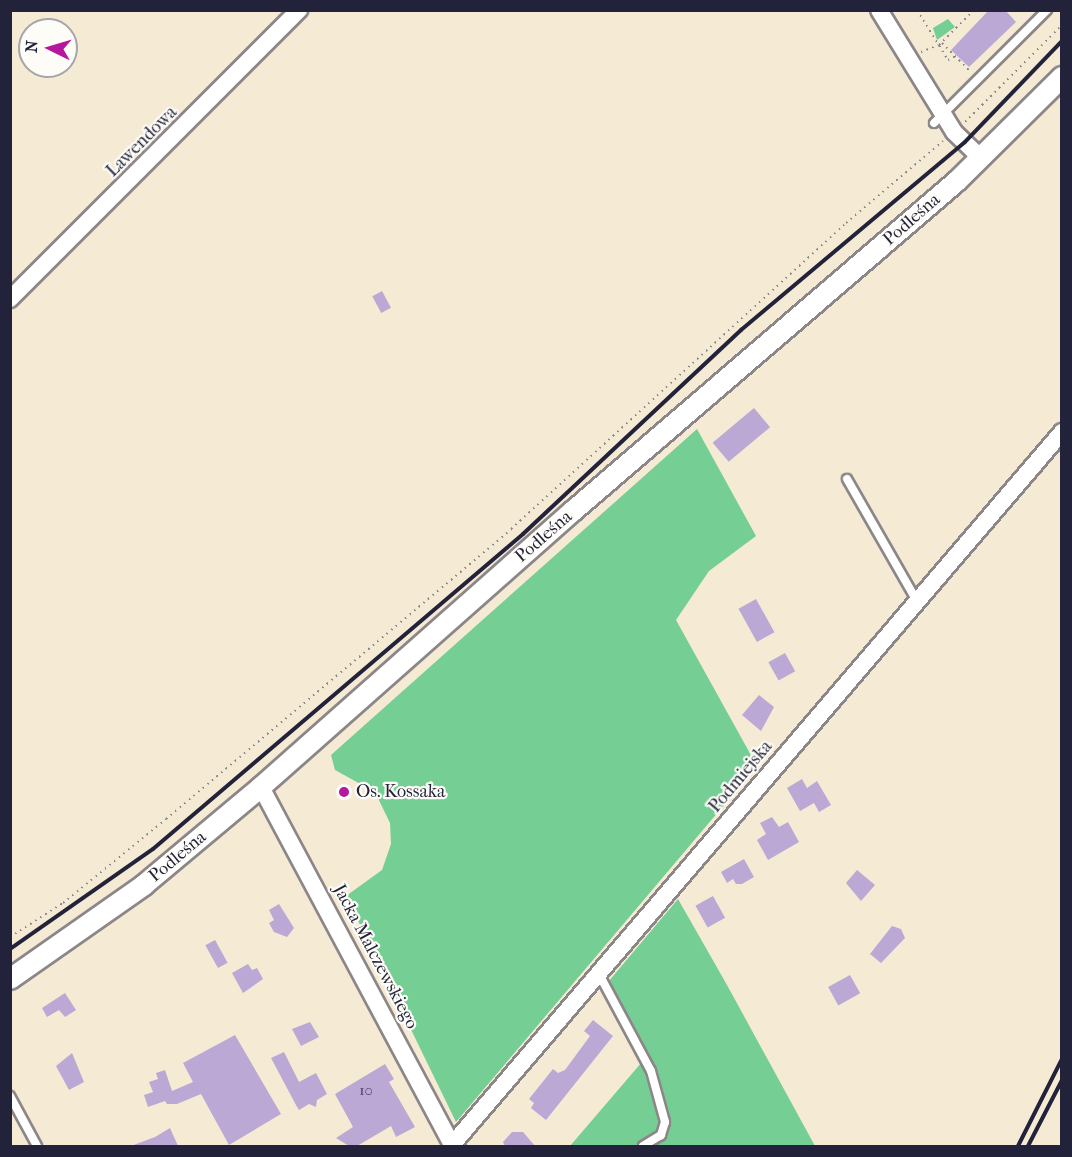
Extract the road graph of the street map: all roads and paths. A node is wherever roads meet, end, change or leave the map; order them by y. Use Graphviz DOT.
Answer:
graph roads {
  1 [pos="299,10"];
  2 [pos="879,10"];
  3 [pos="917,10"];
  4 [pos="974,10"];
  5 [pos="1047,10"];
  6 [pos="1062,25"];
  7 [pos="941,44"];
  8 [pos="917,55"];
  9 [pos="956,56"];
  10 [pos="972,77"];
  11 [pos="1062,77"];
  12 [pos="938,118"];
  13 [pos="954,132"];
  14 [pos="981,158"];
  15 [pos="10,299"];
  16 [pos="1062,432"];
  17 [pos="847,479"];
  18 [pos="916,601"];
  19 [pos="261,787"];
  20 [pos="10,938"];
  21 [pos="600,976"];
  22 [pos="10,979"];
  23 [pos="10,1096"];
  24 [pos="37,1146"];
  25 [pos="452,1146"];
  26 [pos="643,1146"];
  1 -- 15 [label="street, Lawendowa"];
  2 -- 12 [label="street"];
  3 -- 7 [label="path"];
  4 -- 7 [label="path"];
  5 -- 12 [label="lane"];
  6 -- 13 [label="path"];
  7 -- 8 [label="path"];
  7 -- 9 [label="path"];
  7 -- 9 [label="path"];
  9 -- 10 [label="path"];
  11 -- 14 [label="street, Podleśna"];
  12 -- 13 [label="street"];
  13 -- 14 [label="street"];
  13 -- 20 [label="path"];
  14 -- 19 [label="street, Podleśna"];
  16 -- 18 [label="street, Podmiejska"];
  17 -- 18 [label="lane"];
  18 -- 21 [label="street, Podmiejska"];
  19 -- 22 [label="street, Podleśna"];
  19 -- 25 [label="street, Jacka Malczewskiego"];
  21 -- 25 [label="street, Podmiejska"];
  21 -- 26 [label="lane"];
  23 -- 24 [label="lane"];
}
